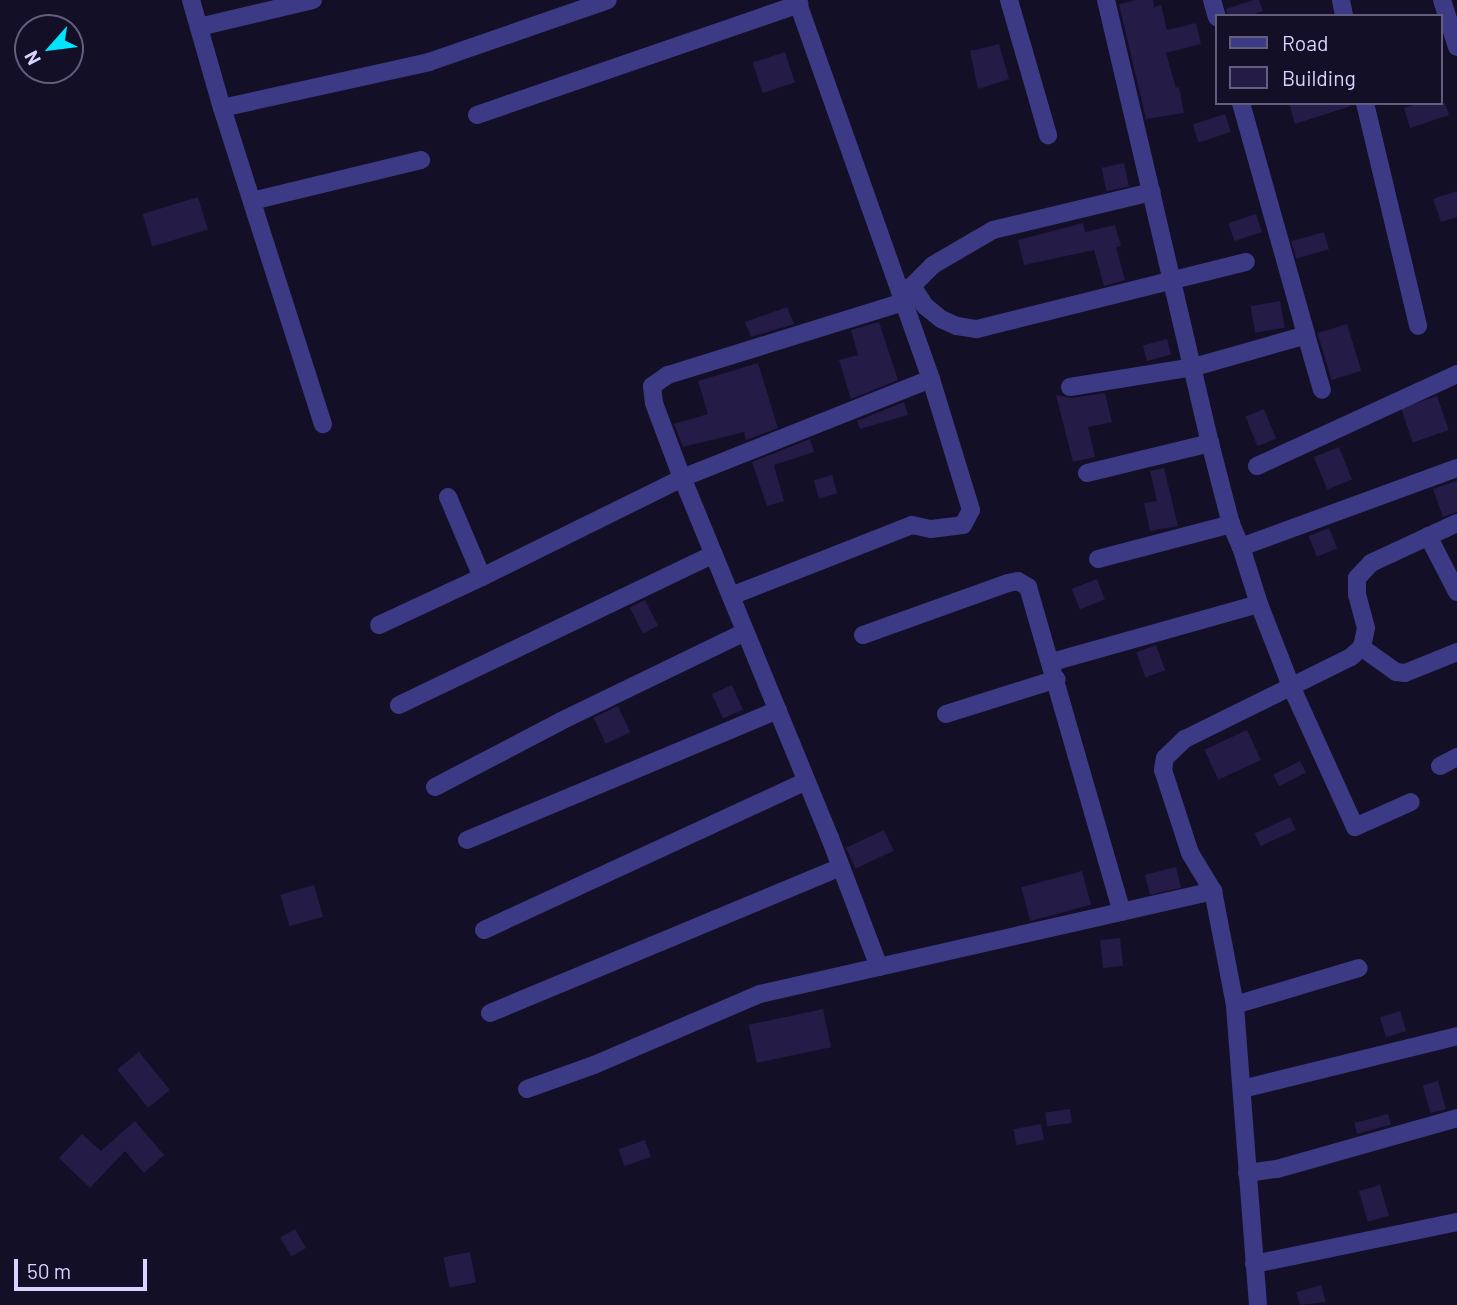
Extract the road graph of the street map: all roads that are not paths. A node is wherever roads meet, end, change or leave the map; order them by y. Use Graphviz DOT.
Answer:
graph roads {
  1 [pos="191,0"];
  2 [pos="313,0"];
  3 [pos="608,0"];
  4 [pos="1009,0"];
  5 [pos="1106,0"];
  6 [pos="1442,0"];
  7 [pos="798,2"];
  8 [pos="199,26"];
  9 [pos="1457,47"];
  10 [pos="1242,105"];
  11 [pos="1365,105"];
  12 [pos="222,108"];
  13 [pos="478,115"];
  14 [pos="1048,135"];
  15 [pos="421,160"];
  16 [pos="1151,192"];
  17 [pos="252,201"];
  18 [pos="1246,262"];
  19 [pos="1174,281"];
  20 [pos="906,293"];
  21 [pos="1418,326"];
  22 [pos="1306,335"];
  23 [pos="1194,366"];
  24 [pos="1457,374"];
  25 [pos="931,379"];
  26 [pos="1070,387"];
  27 [pos="1322,390"];
  28 [pos="323,424"];
  29 [pos="1210,443"];
  30 [pos="1257,466"];
  31 [pos="1457,468"];
  32 [pos="1087,473"];
  33 [pos="682,478"];
  34 [pos="448,497"];
  35 [pos="1457,523"];
  36 [pos="1231,524"];
  37 [pos="1428,536"];
  38 [pos="1241,547"];
  39 [pos="714,554"];
  40 [pos="1098,559"];
  41 [pos="482,577"];
  42 [pos="1457,593"];
  43 [pos="731,596"];
  44 [pos="1259,604"];
  45 [pos="379,625"];
  46 [pos="745,632"];
  47 [pos="863,635"];
  48 [pos="1361,647"];
  49 [pos="1457,652"];
  50 [pos="1054,670"];
  51 [pos="1291,686"];
  52 [pos="398,705"];
  53 [pos="778,710"];
  54 [pos="946,714"];
  55 [pos="1457,757"];
  56 [pos="1440,766"];
  57 [pos="806,781"];
  58 [pos="435,787"];
  59 [pos="1411,802"];
  60 [pos="467,840"];
  61 [pos="841,867"];
  62 [pos="1213,891"];
  63 [pos="1122,912"];
  64 [pos="484,930"];
  65 [pos="879,967"];
  66 [pos="1359,968"];
  67 [pos="1235,1005"];
  68 [pos="490,1013"];
  69 [pos="1457,1036"];
  70 [pos="527,1089"];
  71 [pos="1242,1089"];
  72 [pos="1457,1118"];
  73 [pos="1247,1173"];
  74 [pos="1457,1222"];
  75 [pos="1254,1264"];
  76 [pos="1258,1305"];
  1 -- 8 [label="street"];
  2 -- 8 [label="street"];
  3 -- 12 [label="street"];
  4 -- 14 [label="street"];
  5 -- 16 [label="street"];
  6 -- 9 [label="street"];
  7 -- 13 [label="street"];
  7 -- 20 [label="street"];
  8 -- 12 [label="street"];
  10 -- 22 [label="street"];
  11 -- 21 [label="street"];
  12 -- 17 [label="street"];
  15 -- 17 [label="street"];
  16 -- 19 [label="street"];
  16 -- 20 [label="street"];
  17 -- 28 [label="street"];
  18 -- 19 [label="street"];
  19 -- 20 [label="street"];
  19 -- 23 [label="street"];
  20 -- 25 [label="street"];
  20 -- 33 [label="street"];
  22 -- 23 [label="street"];
  22 -- 27 [label="street"];
  23 -- 26 [label="street"];
  23 -- 29 [label="street"];
  24 -- 30 [label="street"];
  25 -- 33 [label="street"];
  25 -- 43 [label="street"];
  29 -- 32 [label="street"];
  29 -- 36 [label="street"];
  31 -- 38 [label="street"];
  33 -- 39 [label="street"];
  33 -- 41 [label="street"];
  34 -- 41 [label="street"];
  35 -- 37 [label="street"];
  36 -- 38 [label="street"];
  36 -- 40 [label="street"];
  37 -- 42 [label="street"];
  37 -- 48 [label="street"];
  38 -- 44 [label="street"];
  39 -- 43 [label="street"];
  39 -- 52 [label="street"];
  41 -- 45 [label="street"];
  43 -- 46 [label="street"];
  44 -- 50 [label="street"];
  44 -- 51 [label="street"];
  46 -- 53 [label="street"];
  46 -- 58 [label="street"];
  47 -- 50 [label="street"];
  48 -- 49 [label="street"];
  48 -- 51 [label="street"];
  50 -- 54 [label="street"];
  50 -- 63 [label="street"];
  51 -- 59 [label="street"];
  51 -- 62 [label="street"];
  53 -- 57 [label="street"];
  53 -- 60 [label="street"];
  55 -- 56 [label="street"];
  57 -- 61 [label="street"];
  57 -- 64 [label="street"];
  61 -- 65 [label="street"];
  61 -- 68 [label="street"];
  62 -- 63 [label="street"];
  62 -- 67 [label="street"];
  63 -- 65 [label="street"];
  65 -- 70 [label="street"];
  66 -- 67 [label="street"];
  67 -- 71 [label="street"];
  69 -- 71 [label="street"];
  71 -- 73 [label="street"];
  72 -- 73 [label="street"];
  73 -- 75 [label="street"];
  74 -- 75 [label="street"];
  75 -- 76 [label="street"];
}
